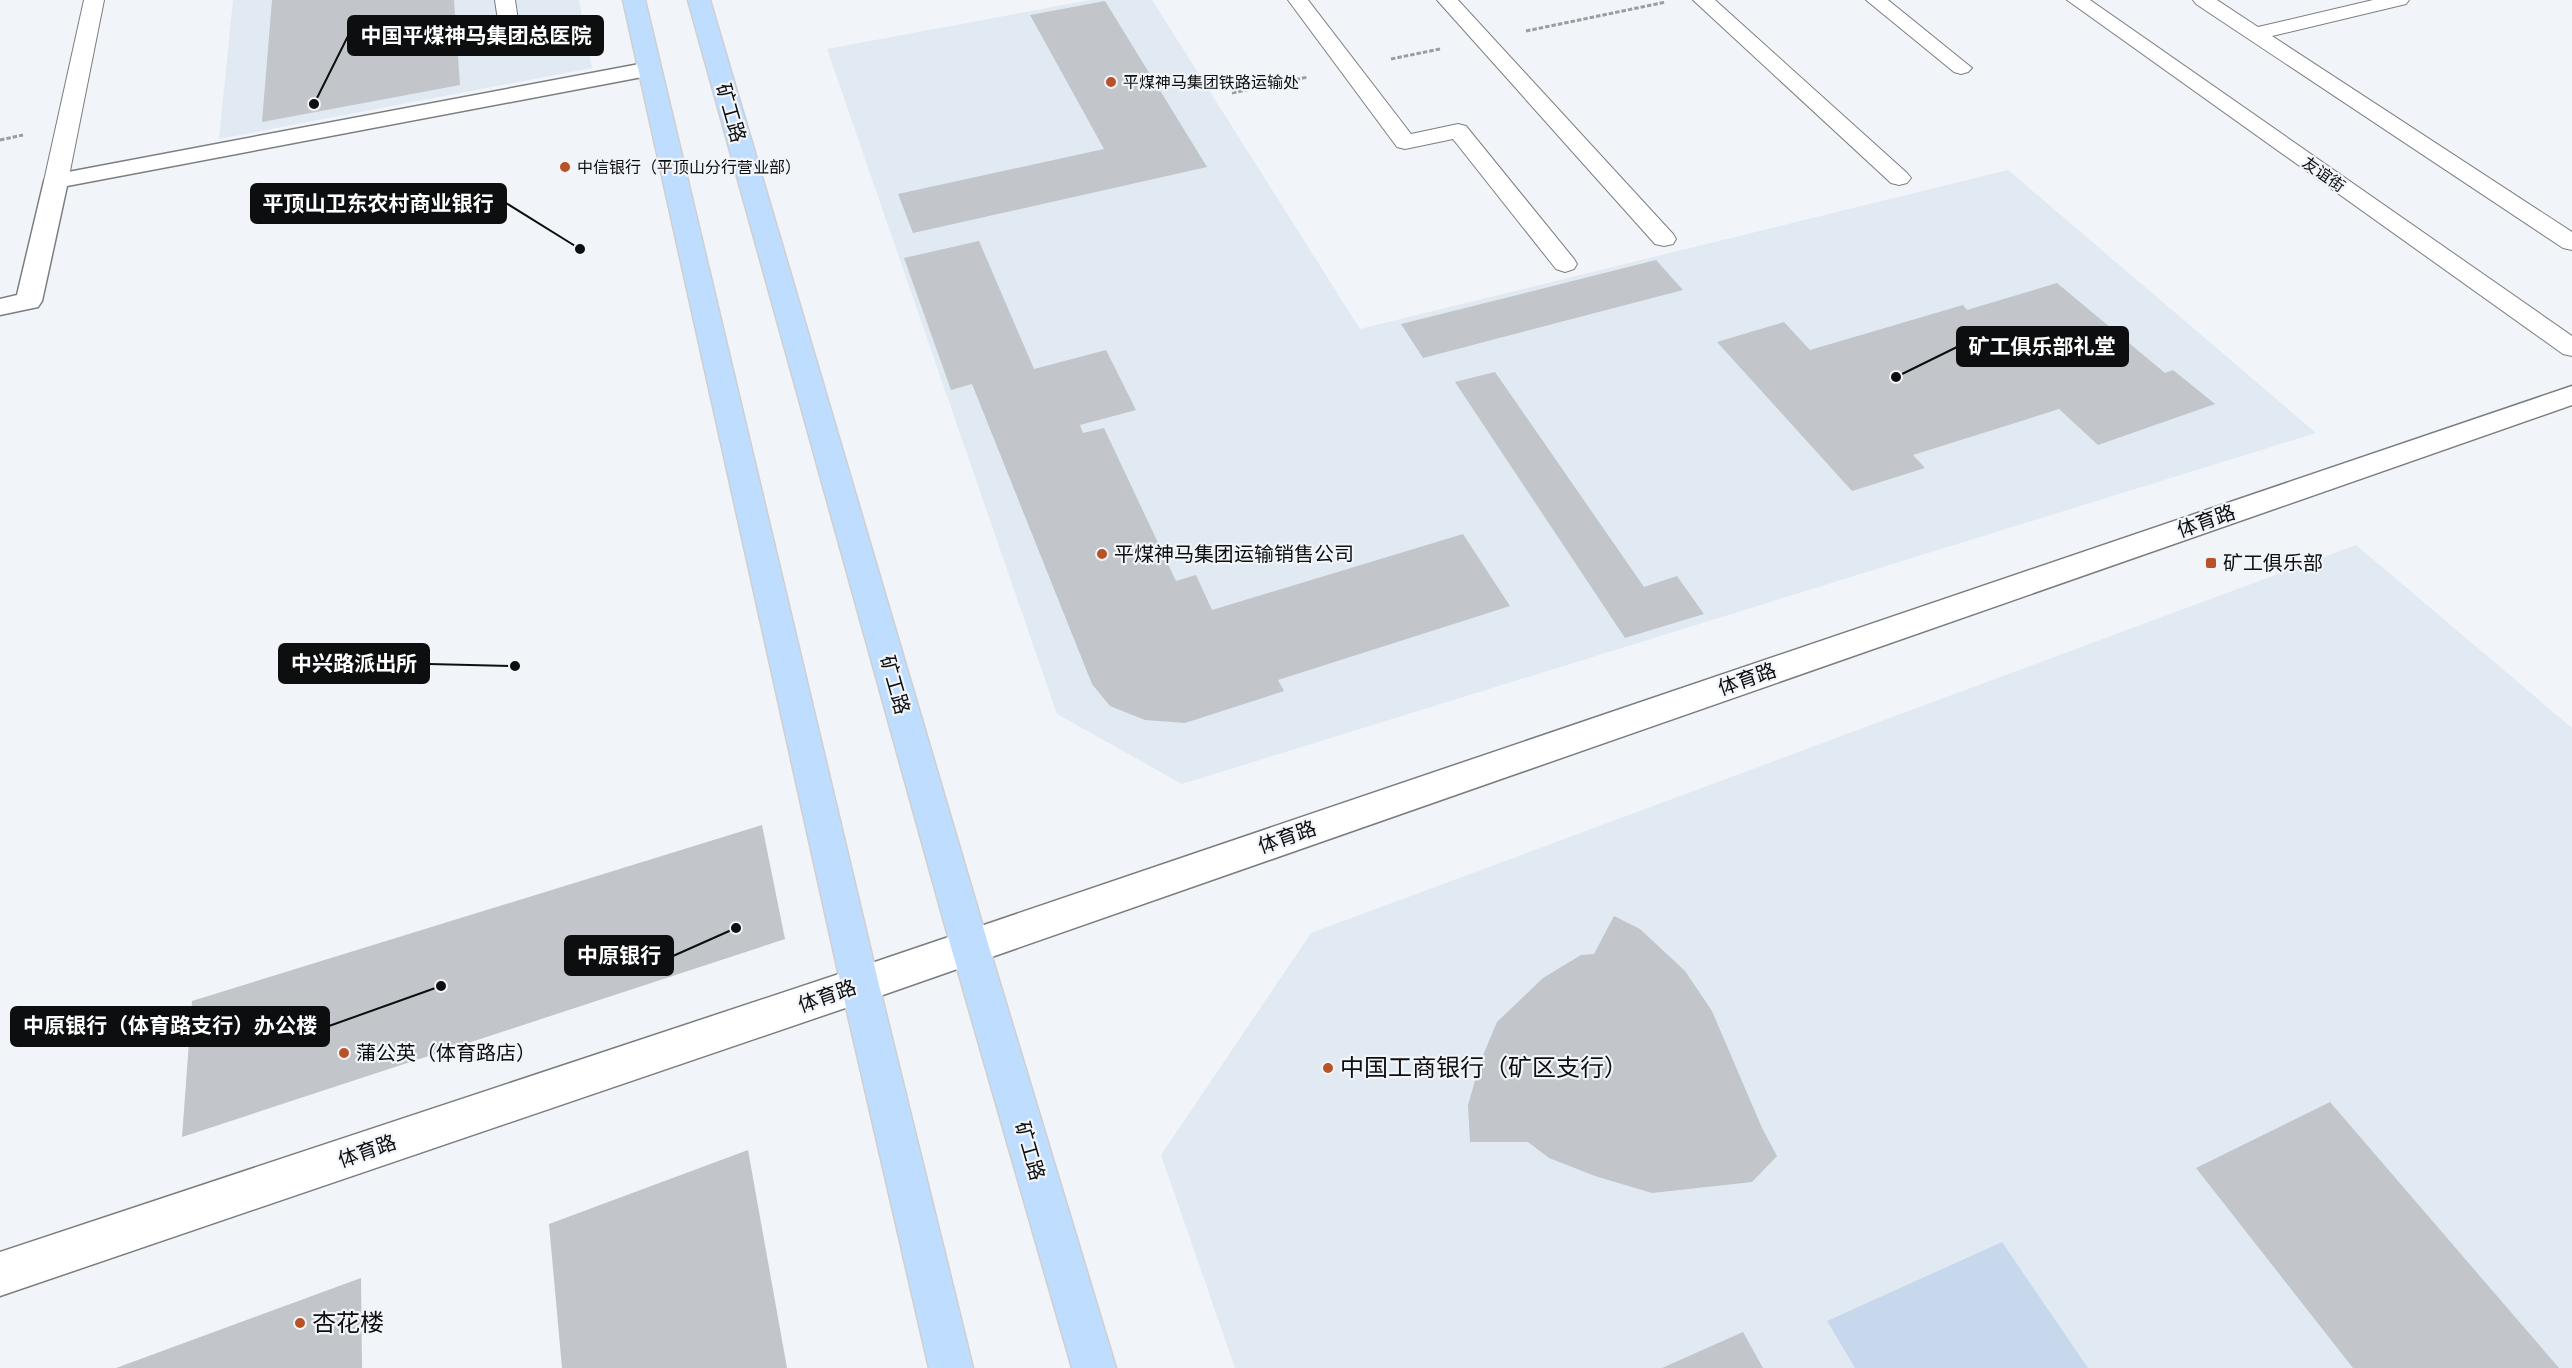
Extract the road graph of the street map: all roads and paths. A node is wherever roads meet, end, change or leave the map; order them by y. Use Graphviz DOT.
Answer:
graph roads {
  1 [pos="94,0"];
  2 [pos="506,0"];
  3 [pos="699,0"];
  4 [pos="1298,0"];
  5 [pos="1447,0"];
  6 [pos="1703,0"];
  7 [pos="1876,0"];
  8 [pos="2077,0"];
  9 [pos="2203,0"];
  10 [pos="2399,0"];
  11 [pos="636,9"];
  12 [pos="2255,34"];
  13 [pos="511,41"];
  14 [pos="1961,68"];
  15 [pos="650,69"];
  16 [pos="1899,178"];
  17 [pos="56,181"];
  18 [pos="1664,239"];
  19 [pos="2572,243"];
  20 [pos="1565,264"];
  21 [pos="0,307"];
  22 [pos="2572,348"];
  23 [pos="2572,395"];
  24 [pos="970,946"];
  25 [pos="860,985"];
  26 [pos="0,1274"];
  27 [pos="951,1368"];
  28 [pos="1094,1368"];
  1 -- 17 [label="lane"];
  2 -- 13 [label="lane"];
  3 -- 24 [label="main road, 矿工路"];
  4 -- 20 [label="lane"];
  5 -- 18 [label="lane"];
  6 -- 16 [label="lane"];
  7 -- 14 [label="lane"];
  8 -- 22 [label="lane, 友谊街"];
  9 -- 12 [label="lane"];
  10 -- 12 [label="lane"];
  11 -- 13 [label="path"];
  11 -- 15 [label="main road"];
  12 -- 19 [label="lane"];
  15 -- 17 [label="street"];
  15 -- 25 [label="main road"];
  17 -- 21 [label="street"];
  23 -- 24 [label="street, 体育路"];
  24 -- 25 [label="street, 体育路"];
  24 -- 28 [label="main road, 矿工路"];
  25 -- 26 [label="street, 体育路"];
  25 -- 27 [label="main road"];
}
